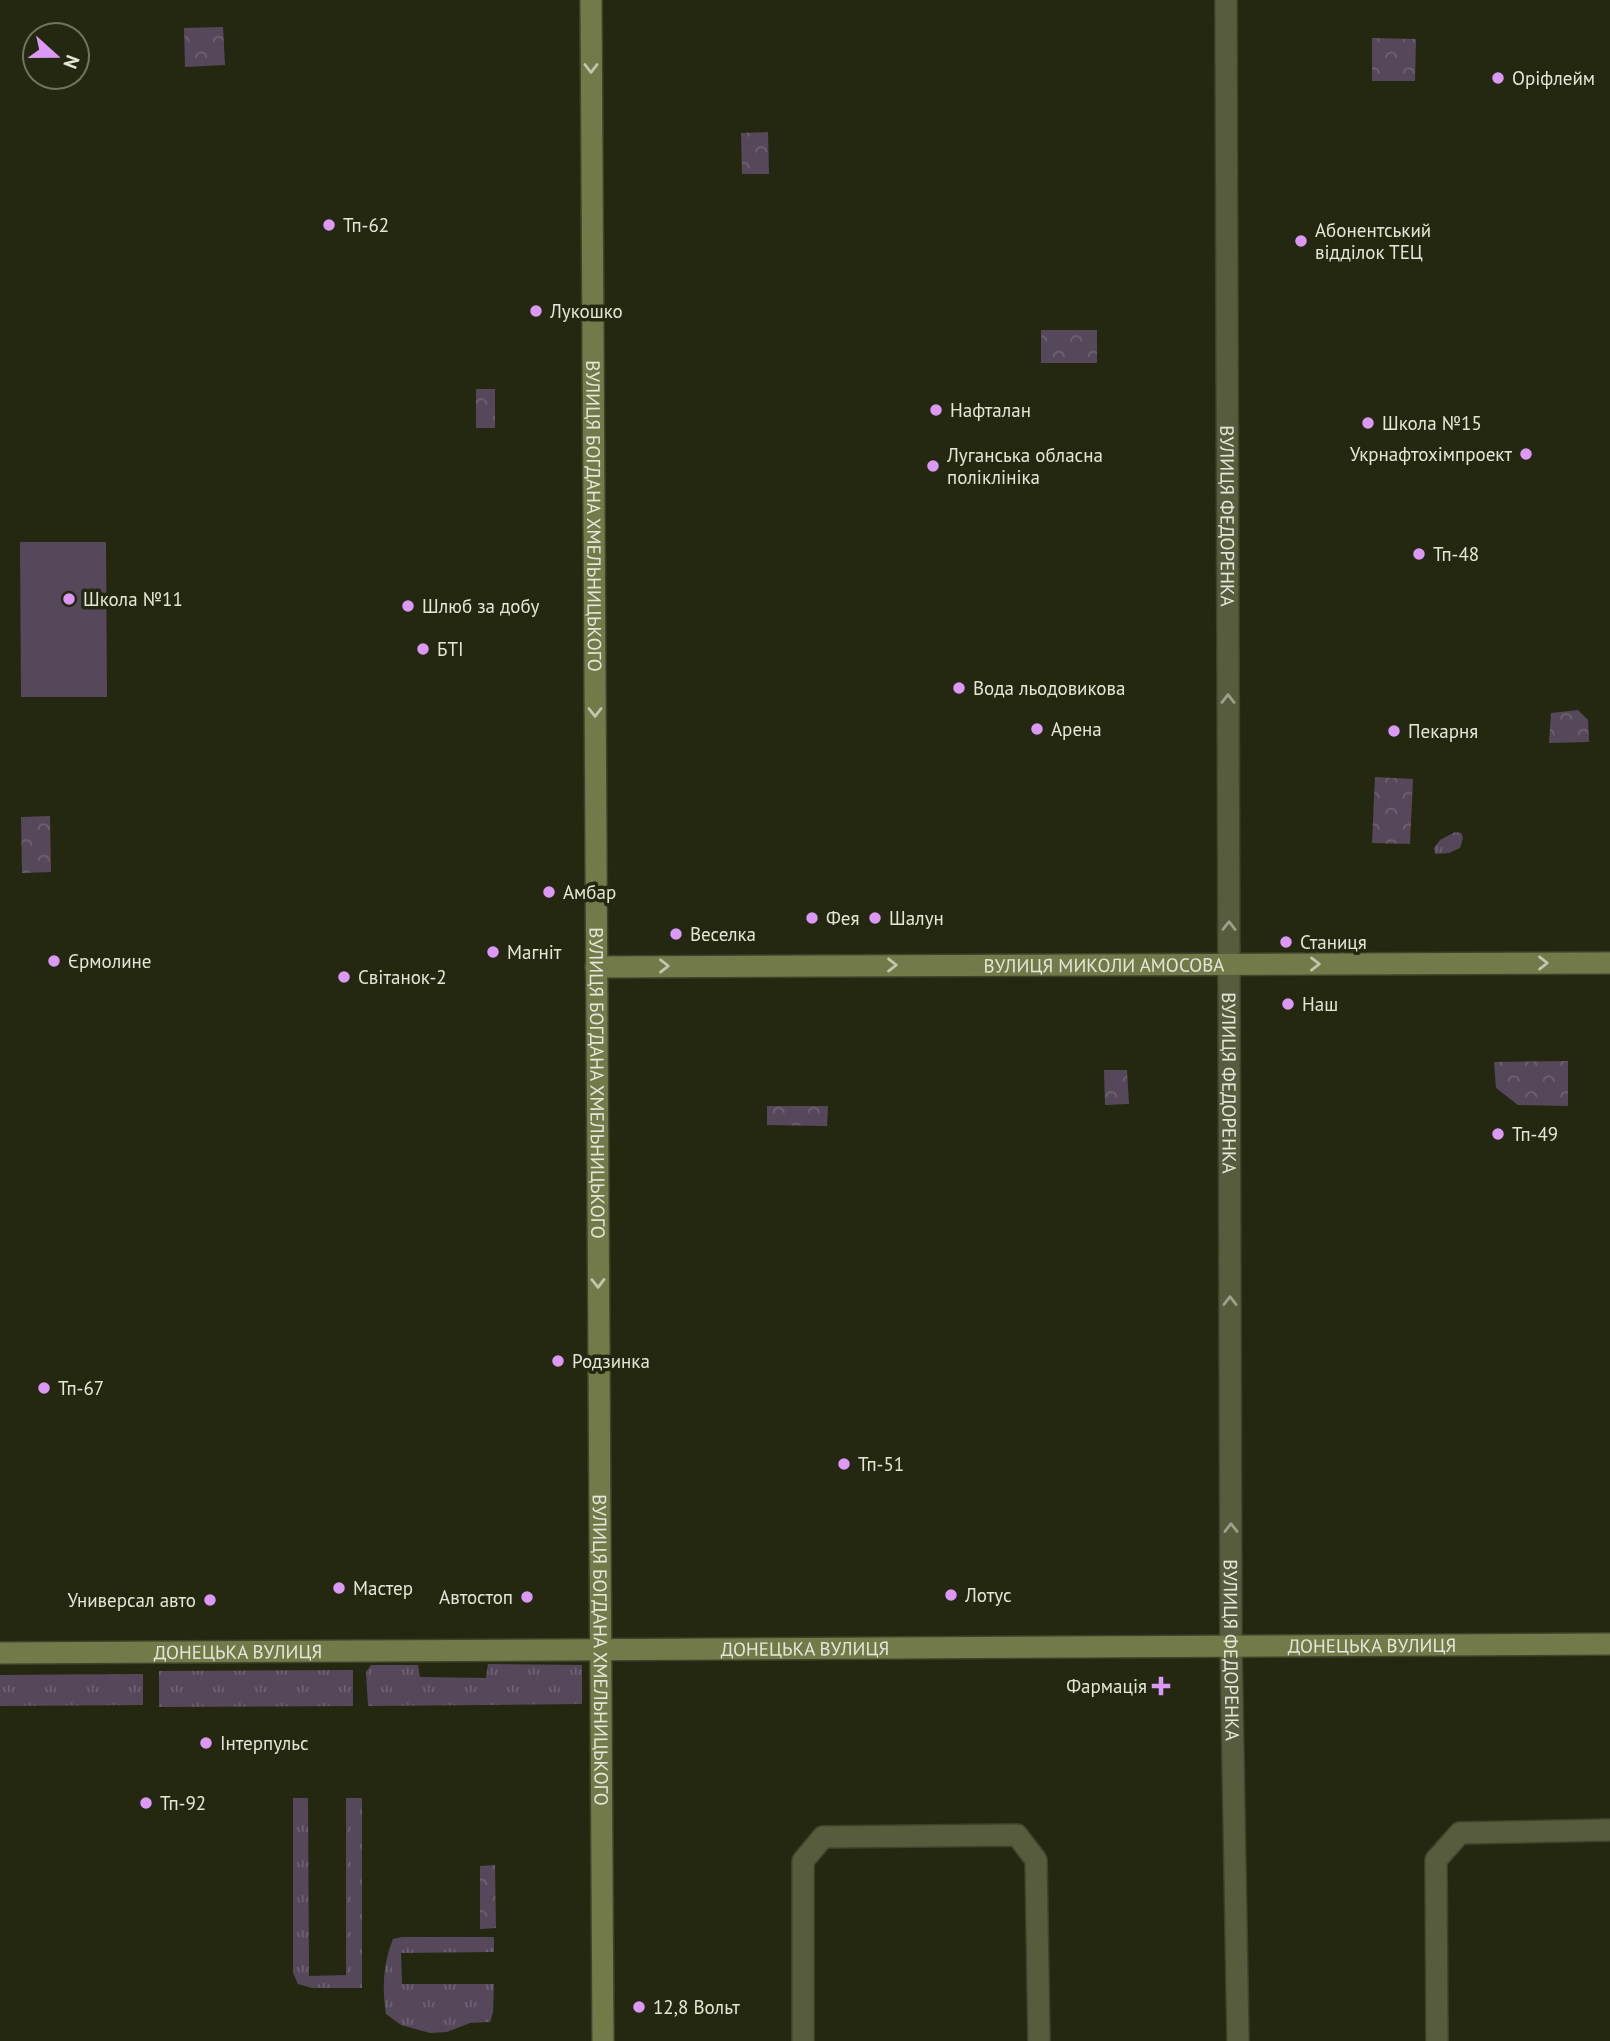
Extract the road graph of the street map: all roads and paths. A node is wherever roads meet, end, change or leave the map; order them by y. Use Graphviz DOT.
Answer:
graph roads {
  1 [pos="591,0"];
  2 [pos="1226,0"];
  3 [pos="1610,963"];
  4 [pos="1229,964"];
  5 [pos="596,967"];
  6 [pos="1610,1644"];
  7 [pos="1231,1646"];
  8 [pos="600,1649"];
  9 [pos="0,1653"];
  10 [pos="1610,1830"];
  11 [pos="603,2041"];
  12 [pos="803,2041"];
  13 [pos="1039,2041"];
  14 [pos="1238,2041"];
  15 [pos="1437,2041"];
  1 -- 5 [label="street, ВУЛИЦЯ БОГДАНА ХМЕЛЬНИЦЬКОГО, one-way"];
  4 -- 2 [label="street, ВУЛИЦЯ ФЕДОРЕНКА, one-way"];
  4 -- 3 [label="street, ВУЛИЦЯ МИКОЛИ АМОСОВА, one-way"];
  5 -- 4 [label="street, ВУЛИЦЯ МИКОЛИ АМОСОВА, one-way"];
  7 -- 4 [label="street, ВУЛИЦЯ ФЕДОРЕНКА, one-way"];
  5 -- 8 [label="street, ВУЛИЦЯ БОГДАНА ХМЕЛЬНИЦЬКОГО, one-way"];
  6 -- 7 [label="street, ДОНЕЦЬКА ВУЛИЦЯ"];
  7 -- 8 [label="street, ДОНЕЦЬКА ВУЛИЦЯ"];
  7 -- 14 [label="street, ВУЛИЦЯ ФЕДОРЕНКА"];
  8 -- 9 [label="street, ДОНЕЦЬКА ВУЛИЦЯ"];
  8 -- 11 [label="street, ВУЛИЦЯ БОГДАНА ХМЕЛЬНИЦЬКОГО"];
  10 -- 15 [label="street"];
  12 -- 13 [label="street"];
}
